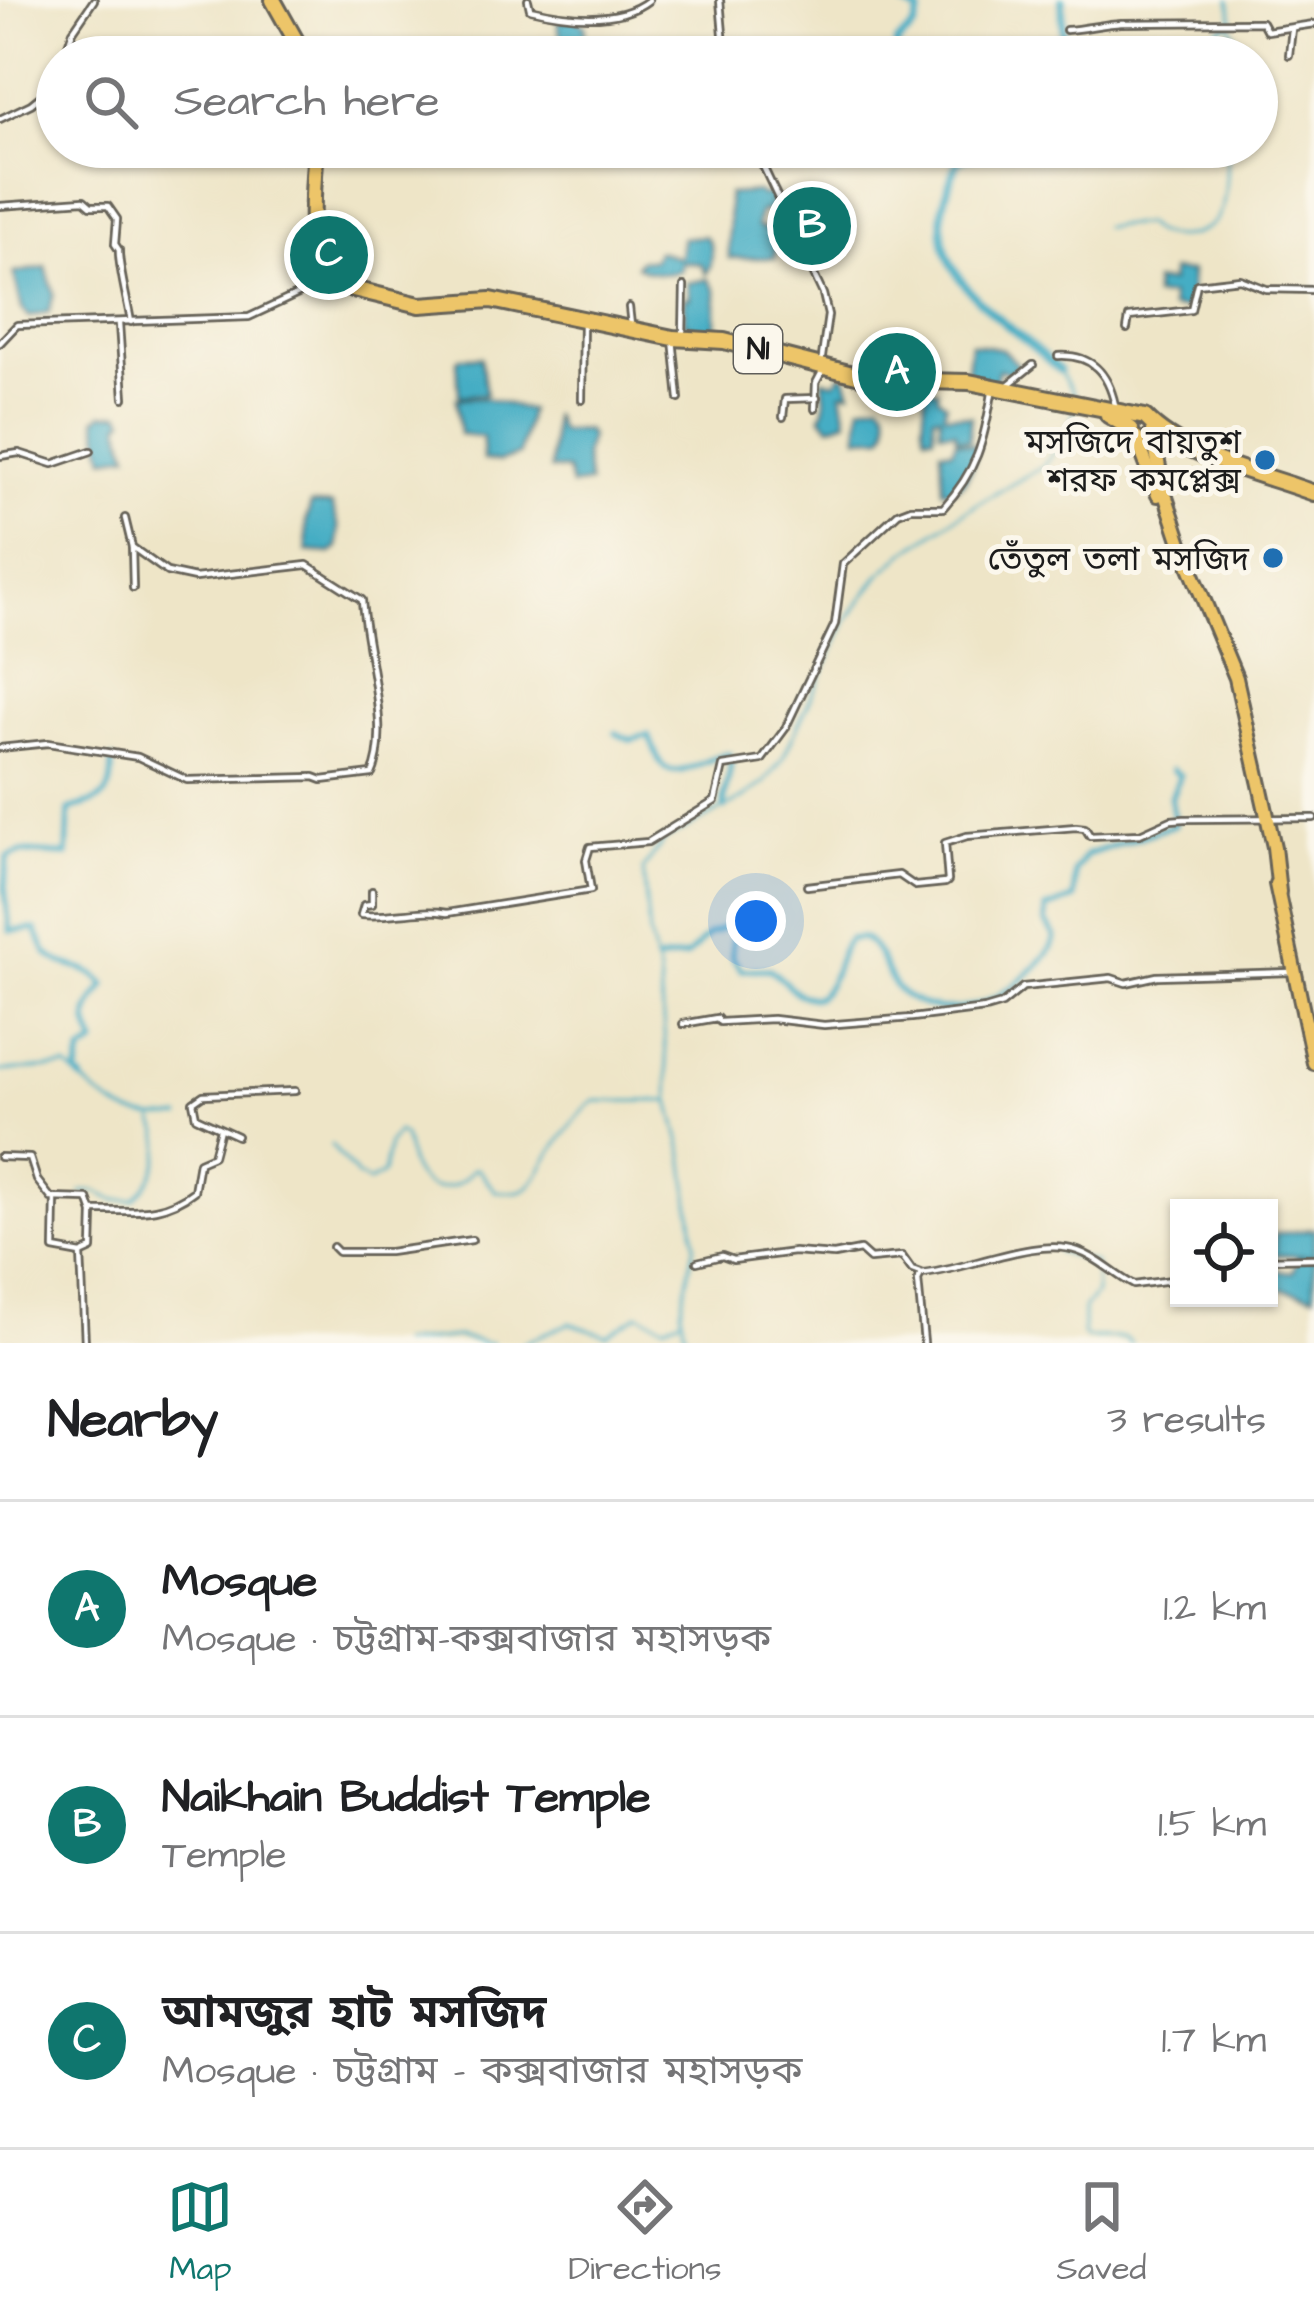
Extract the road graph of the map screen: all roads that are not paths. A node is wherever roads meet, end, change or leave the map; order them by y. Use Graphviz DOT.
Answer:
graph roads {
  1 [pos="94,0"];
  2 [pos="273,0"];
  3 [pos="528,0"];
  4 [pos="649,0"];
  5 [pos="720,0"];
  6 [pos="1314,24"];
  7 [pos="1292,29"];
  8 [pos="1066,30"];
  9 [pos="72,36"];
  10 [pos="293,36"];
  11 [pos="723,36"];
  12 [pos="1289,55"];
  13 [pos="36,100"];
  14 [pos="0,119"];
  15 [pos="316,168"];
  16 [pos="764,168"];
  17 [pos="0,206"];
  18 [pos="326,281"];
  19 [pos="684,286"];
  20 [pos="1314,290"];
  21 [pos="629,308"];
  22 [pos="583,321"];
  23 [pos="131,322"];
  24 [pos="118,324"];
  25 [pos="1126,329"];
  26 [pos="631,330"];
  27 [pos="678,339"];
  28 [pos="0,343"];
  29 [pos="1058,356"];
  30 [pos="823,365"];
  31 [pos="1033,365"];
  32 [pos="1000,392"];
  33 [pos="124,398"];
  34 [pos="817,398"];
  35 [pos="679,399"];
  36 [pos="582,400"];
  37 [pos="1093,408"];
  38 [pos="815,409"];
  39 [pos="1116,410"];
  40 [pos="783,417"];
  41 [pos="1143,427"];
  42 [pos="91,451"];
  43 [pos="0,456"];
  44 [pos="1314,490"];
  45 [pos="125,518"];
  46 [pos="132,547"];
  47 [pos="133,588"];
  48 [pos="0,748"];
  49 [pos="1314,818"];
  50 [pos="1266,819"];
  51 [pos="807,886"];
  52 [pos="372,891"];
  53 [pos="1294,976"];
  54 [pos="683,1024"];
  55 [pos="1314,1063"];
  56 [pos="295,1091"];
  57 [pos="220,1129"];
  58 [pos="237,1136"];
  59 [pos="0,1157"];
  60 [pos="55,1198"];
  61 [pos="93,1211"];
  62 [pos="472,1240"];
  63 [pos="333,1247"];
  64 [pos="81,1254"];
  65 [pos="1314,1258"];
  66 [pos="1278,1259"];
  67 [pos="697,1262"];
  68 [pos="921,1274"];
  69 [pos="1170,1281"];
  70 [pos="85,1343"];
  71 [pos="924,1343"];
  1 -- 9 [label="street"];
  2 -- 10 [label="highway"];
  3 -- 4 [label="street"];
  5 -- 11 [label="street"];
  6 -- 7 [label="street"];
  7 -- 8 [label="street"];
  7 -- 12 [label="street"];
  13 -- 14 [label="street"];
  15 -- 18 [label="highway"];
  16 -- 30 [label="street"];
  17 -- 23 [label="street"];
  18 -- 22 [label="highway, N1"];
  18 -- 23 [label="street"];
  19 -- 27 [label="street"];
  20 -- 25 [label="street"];
  21 -- 26 [label="street"];
  22 -- 26 [label="highway, N1"];
  22 -- 36 [label="street"];
  23 -- 24 [label="street"];
  24 -- 28 [label="street"];
  24 -- 33 [label="street"];
  26 -- 27 [label="highway, N1"];
  27 -- 30 [label="highway, N1"];
  27 -- 35 [label="street"];
  29 -- 39 [label="street"];
  30 -- 32 [label="highway, N1"];
  30 -- 34 [label="street"];
  31 -- 32 [label="street"];
  32 -- 37 [label="highway, N1"];
  32 -- 52 [label="street"];
  34 -- 38 [label="street"];
  34 -- 40 [label="street"];
  37 -- 39 [label="highway, N1"];
  37 -- 41 [label="highway, N1"];
  39 -- 41 [label="highway, N1"];
  41 -- 44 [label="highway, N1"];
  41 -- 50 [label="main road"];
  42 -- 43 [label="street"];
  45 -- 46 [label="street"];
  46 -- 47 [label="street"];
  46 -- 48 [label="street"];
  49 -- 50 [label="street"];
  50 -- 51 [label="street"];
  50 -- 53 [label="main road"];
  53 -- 54 [label="street"];
  53 -- 55 [label="main road"];
  56 -- 57 [label="street"];
  57 -- 58 [label="street"];
  57 -- 61 [label="street"];
  59 -- 60 [label="street"];
  60 -- 61 [label="street"];
  60 -- 64 [label="street"];
  61 -- 64 [label="street"];
  62 -- 63 [label="street"];
  64 -- 70 [label="street"];
  65 -- 66 [label="street"];
  67 -- 68 [label="street"];
  68 -- 69 [label="street"];
  68 -- 71 [label="street"];
}
